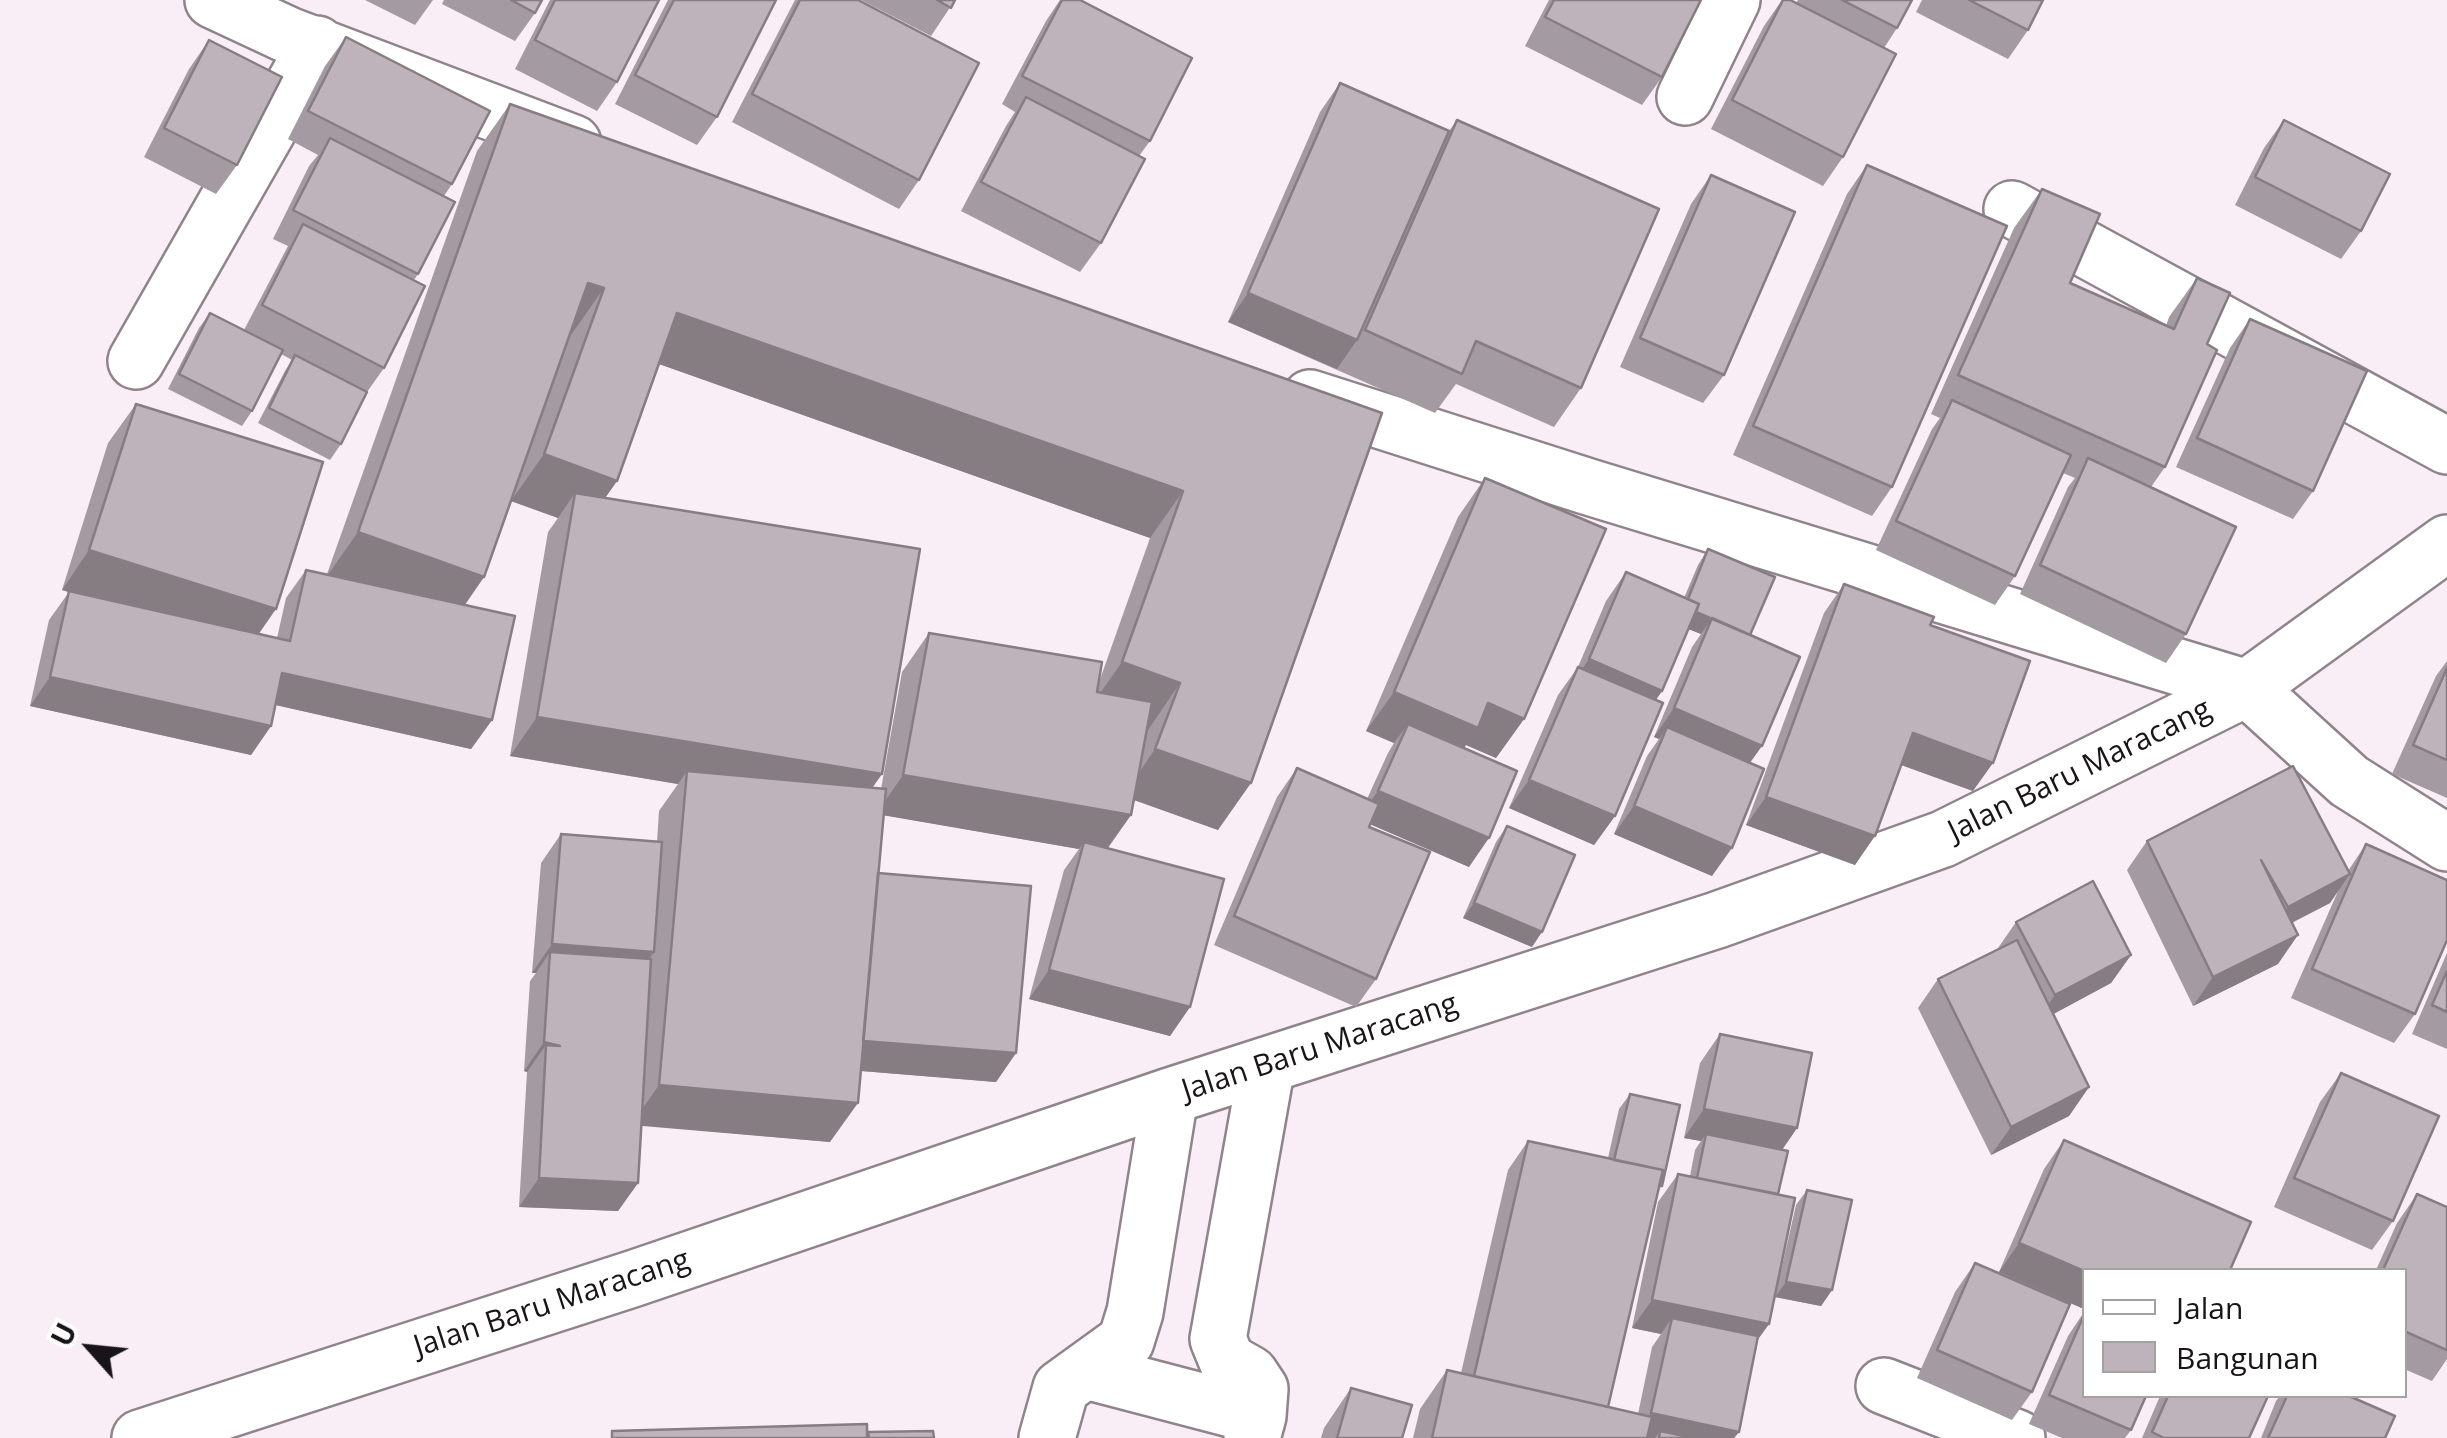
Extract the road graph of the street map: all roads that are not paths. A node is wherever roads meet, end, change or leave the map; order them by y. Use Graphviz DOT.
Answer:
graph roads {
  1 [pos="213,0"];
  2 [pos="1732,0"];
  3 [pos="303,27"];
  4 [pos="1686,97"];
  5 [pos="626,163"];
  6 [pos="2012,209"];
  7 [pos="136,361"];
  8 [pos="1270,385"];
  9 [pos="2447,446"];
  10 [pos="2447,543"];
  11 [pos="2247,688"];
  12 [pos="2447,844"];
  13 [pos="1267,1064"];
  14 [pos="1170,1096"];
  15 [pos="1086,1371"];
  16 [pos="1884,1386"];
  17 [pos="1255,1427"];
  18 [pos="140,1438"];
  19 [pos="1047,1438"];
  20 [pos="2017,1438"];
  1 -- 3 [label="street"];
  2 -- 4 [label="street"];
  3 -- 5 [label="street"];
  3 -- 7 [label="street"];
  6 -- 9 [label="street"];
  8 -- 11 [label="street"];
  10 -- 11 [label="street, Jalan Baru Maracang"];
  11 -- 12 [label="street"];
  11 -- 13 [label="street, Jalan Baru Maracang"];
  13 -- 14 [label="street, Jalan Baru Maracang"];
  13 -- 17 [label="street"];
  14 -- 15 [label="street"];
  14 -- 18 [label="street, Jalan Baru Maracang"];
  15 -- 17 [label="street"];
  15 -- 19 [label="street"];
  16 -- 20 [label="street"];
}
